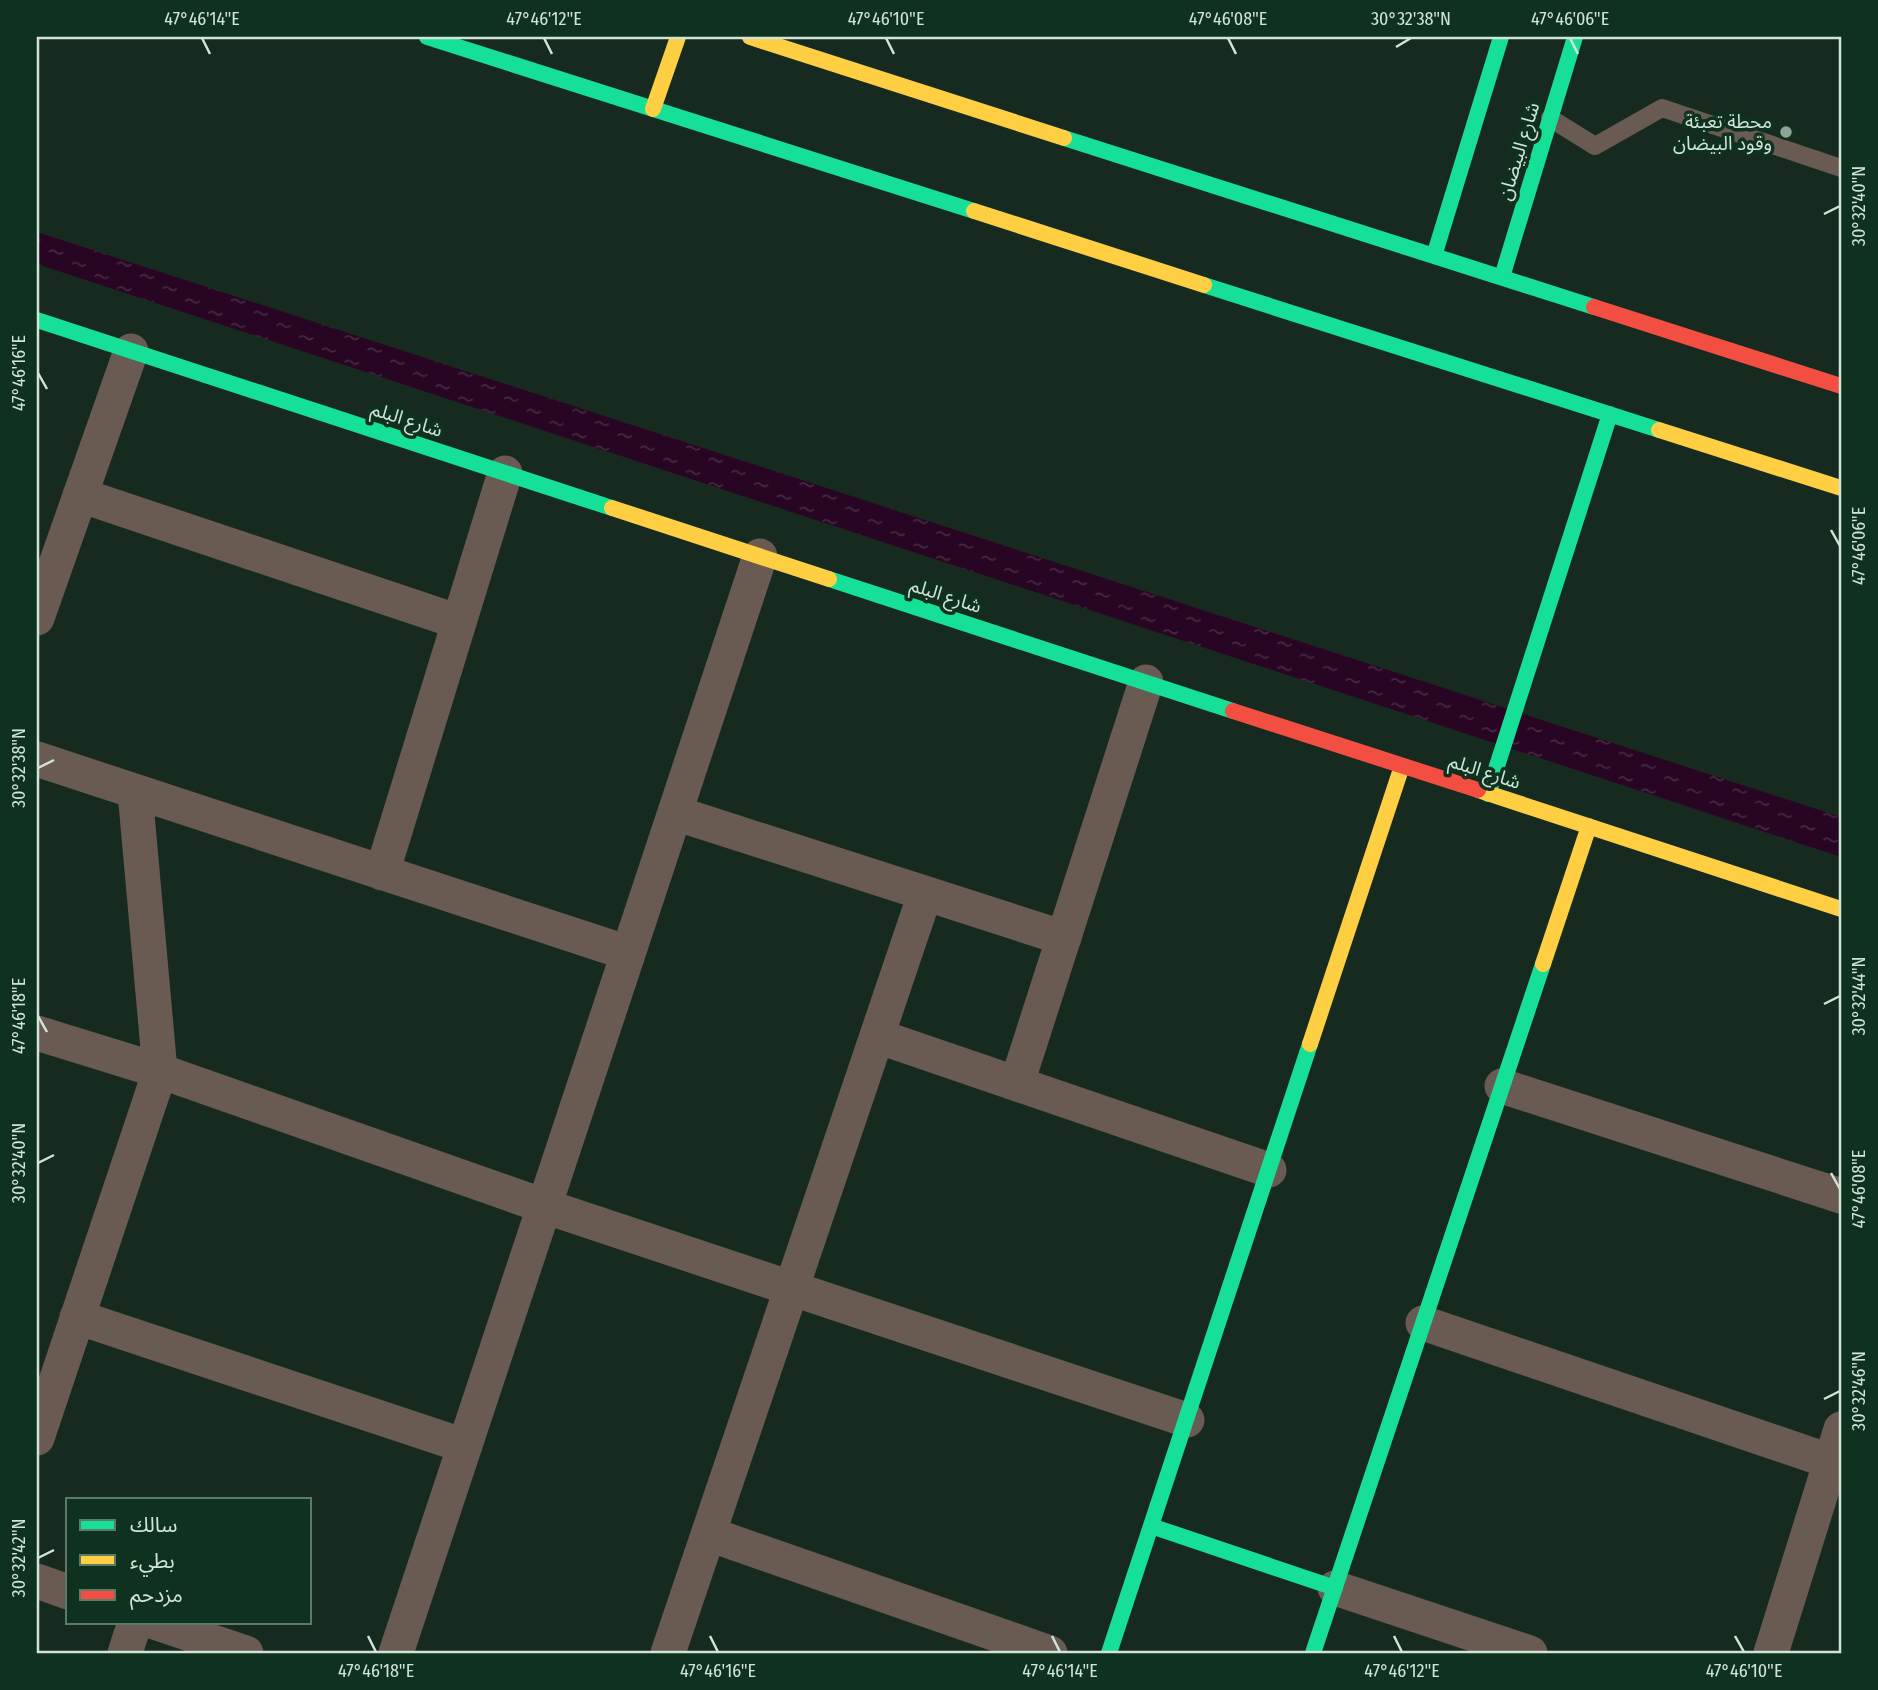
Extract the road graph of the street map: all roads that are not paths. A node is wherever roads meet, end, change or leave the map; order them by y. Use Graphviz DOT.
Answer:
graph roads {
  1 [pos="427,37"];
  2 [pos="678,37"];
  3 [pos="750,37"];
  4 [pos="1501,37"];
  5 [pos="1574,37"];
  6 [pos="791,43"];
  7 [pos="653,109"];
  8 [pos="1550,118"];
  9 [pos="1841,168"];
  10 [pos="1434,256"];
  11 [pos="1502,278"];
  12 [pos="37,320"];
  13 [pos="131,351"];
  14 [pos="1841,386"];
  15 [pos="1610,414"];
  16 [pos="505,473"];
  17 [pos="1841,488"];
  18 [pos="80,495"];
  19 [pos="760,556"];
  20 [pos="37,618"];
  21 [pos="459,622"];
  22 [pos="1146,682"];
  23 [pos="37,759"];
  24 [pos="1402,766"];
  25 [pos="135,792"];
  26 [pos="1488,794"];
  27 [pos="675,813"];
  28 [pos="1589,826"];
  29 [pos="382,873"];
  30 [pos="925,894"];
  31 [pos="1841,909"];
  32 [pos="1064,938"];
  33 [pos="628,953"];
  34 [pos="37,1033"];
  35 [pos="877,1036"];
  36 [pos="160,1071"];
  37 [pos="1017,1083"];
  38 [pos="1502,1086"];
  39 [pos="1269,1170"];
  40 [pos="1841,1196"];
  41 [pos="544,1206"];
  42 [pos="792,1289"];
  43 [pos="77,1317"];
  44 [pos="1423,1323"];
  45 [pos="1187,1420"];
  46 [pos="37,1438"];
  47 [pos="465,1446"];
  48 [pos="1838,1452"];
  49 [pos="1151,1526"];
  50 [pos="709,1534"];
  51 [pos="37,1581"];
  52 [pos="1335,1588"];
  53 [pos="66,1591"];
  54 [pos="134,1624"];
  55 [pos="161,1624"];
  56 [pos="125,1653"];
  57 [pos="246,1653"];
  58 [pos="396,1653"];
  59 [pos="668,1653"];
  60 [pos="1050,1653"];
  61 [pos="1109,1653"];
  62 [pos="1313,1653"];
  63 [pos="1530,1653"];
  64 [pos="1771,1653"];
  1 -- 7 [label="street"];
  2 -- 7 [label="street"];
  3 -- 6 [label="street"];
  4 -- 10 [label="street"];
  5 -- 8 [label="street, شارع البيضان"];
  6 -- 10 [label="street"];
  7 -- 15 [label="street"];
  8 -- 9 [label="lane"];
  8 -- 11 [label="street, شارع البيضان"];
  10 -- 11 [label="street"];
  11 -- 14 [label="street"];
  12 -- 13 [label="street, شارع البلم"];
  13 -- 16 [label="street, شارع البلم"];
  13 -- 18 [label="street"];
  15 -- 17 [label="street"];
  15 -- 26 [label="street"];
  16 -- 19 [label="street, شارع البلم"];
  16 -- 21 [label="street"];
  18 -- 20 [label="street"];
  18 -- 21 [label="street"];
  19 -- 22 [label="street, شارع البلم"];
  19 -- 27 [label="street"];
  21 -- 29 [label="street"];
  22 -- 24 [label="street, شارع البلم"];
  22 -- 32 [label="street"];
  23 -- 25 [label="street"];
  24 -- 26 [label="street, شارع البلم"];
  24 -- 39 [label="street"];
  25 -- 29 [label="street"];
  25 -- 36 [label="street"];
  26 -- 28 [label="street, شارع البلم"];
  27 -- 30 [label="street"];
  27 -- 33 [label="street"];
  28 -- 31 [label="street, شارع البلم"];
  28 -- 38 [label="street"];
  29 -- 33 [label="street"];
  30 -- 32 [label="street"];
  30 -- 35 [label="street"];
  32 -- 37 [label="street"];
  33 -- 41 [label="street"];
  34 -- 36 [label="street"];
  35 -- 37 [label="street"];
  35 -- 42 [label="street"];
  36 -- 41 [label="street"];
  36 -- 43 [label="street"];
  37 -- 39 [label="street"];
  38 -- 40 [label="street"];
  38 -- 44 [label="street"];
  39 -- 45 [label="street"];
  41 -- 42 [label="street"];
  41 -- 47 [label="street"];
  42 -- 45 [label="street"];
  42 -- 50 [label="street"];
  43 -- 46 [label="street"];
  43 -- 47 [label="street"];
  44 -- 48 [label="street"];
  44 -- 52 [label="street"];
  45 -- 49 [label="street"];
  47 -- 58 [label="street"];
  48 -- 64 [label="street"];
  49 -- 52 [label="street"];
  49 -- 61 [label="street"];
  50 -- 59 [label="street"];
  50 -- 60 [label="street"];
  51 -- 53 [label="street"];
  52 -- 62 [label="street"];
  52 -- 63 [label="street"];
  54 -- 56 [label="street"];
  55 -- 57 [label="street"];
}
